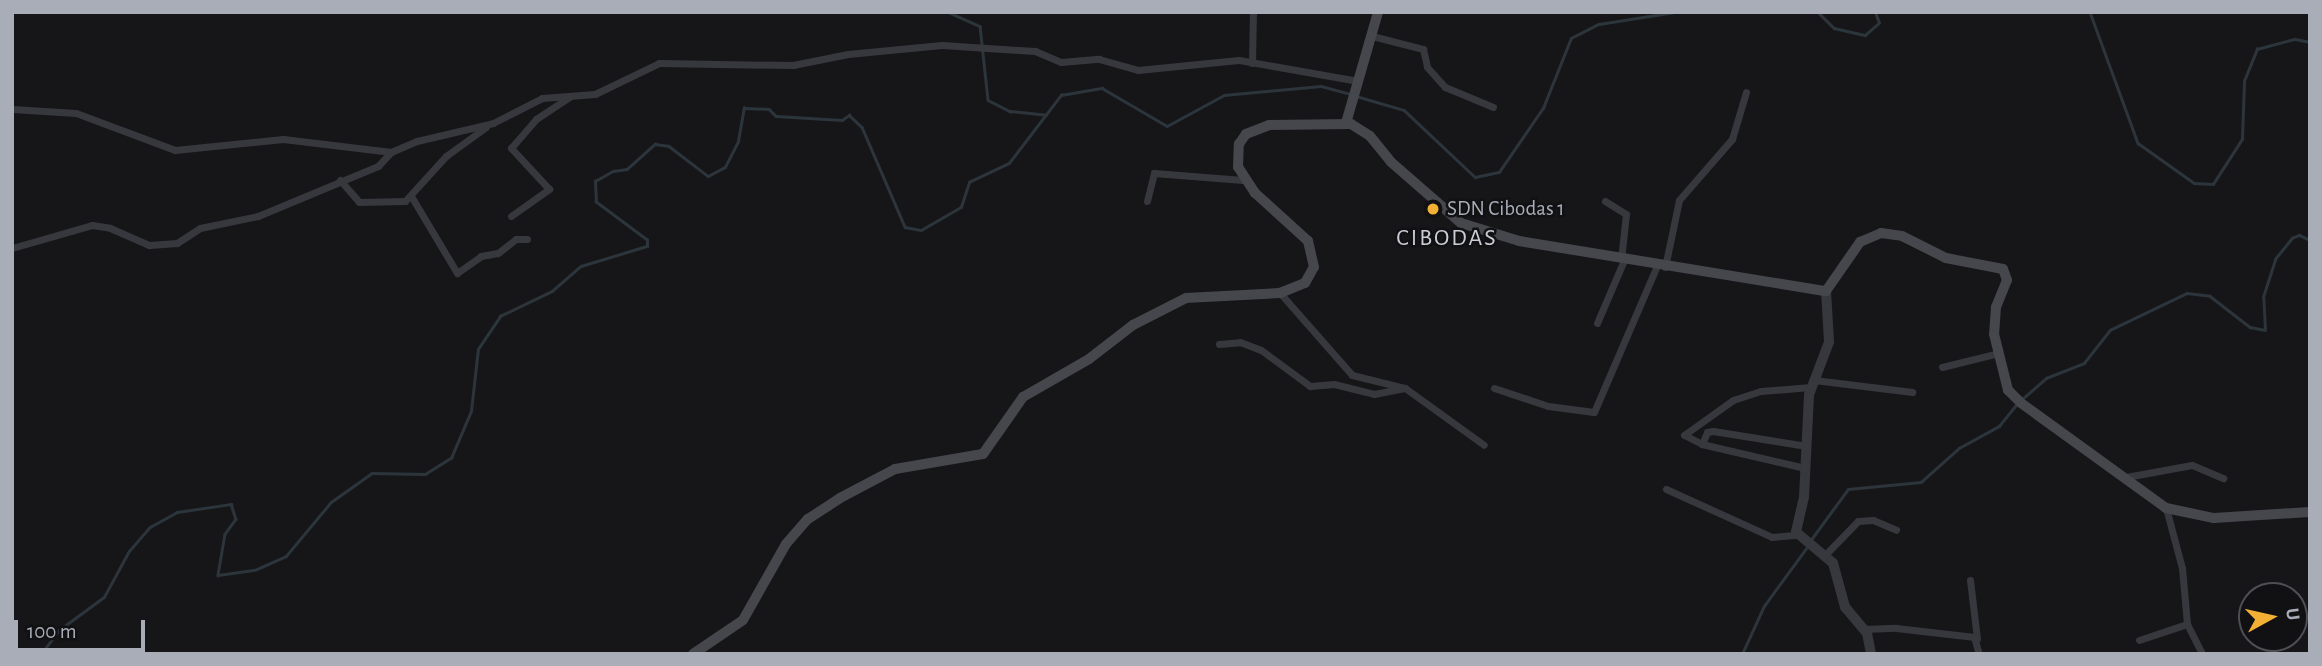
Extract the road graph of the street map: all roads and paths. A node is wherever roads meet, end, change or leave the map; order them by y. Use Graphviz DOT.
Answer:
graph roads {
  1 [pos="1253,12"];
  2 [pos="1378,12"];
  3 [pos="1372,36"];
  4 [pos="1252,64"];
  5 [pos="1357,83"];
  6 [pos="1746,92"];
  7 [pos="572,95"];
  8 [pos="1493,107"];
  9 [pos="12,109"];
  10 [pos="1346,122"];
  11 [pos="493,123"];
  12 [pos="391,152"];
  13 [pos="340,180"];
  14 [pos="1243,180"];
  15 [pos="411,196"];
  16 [pos="1147,201"];
  17 [pos="1605,201"];
  18 [pos="511,216"];
  19 [pos="527,239"];
  20 [pos="12,248"];
  21 [pos="1623,260"];
  22 [pos="1661,267"];
  23 [pos="1826,291"];
  24 [pos="1280,293"];
  25 [pos="1597,323"];
  26 [pos="1219,344"];
  27 [pos="1999,353"];
  28 [pos="1942,367"];
  29 [pos="1812,383"];
  30 [pos="1405,388"];
  31 [pos="1494,388"];
  32 [pos="1912,392"];
  33 [pos="1702,444"];
  34 [pos="1484,445"];
  35 [pos="1807,446"];
  36 [pos="1805,468"];
  37 [pos="2126,477"];
  38 [pos="2223,478"];
  39 [pos="1666,489"];
  40 [pos="2166,508"];
  41 [pos="2310,512"];
  42 [pos="1896,530"];
  43 [pos="1800,538"];
  44 [pos="1823,553"];
  45 [pos="1970,580"];
  46 [pos="2187,624"];
  47 [pos="1863,629"];
  48 [pos="1977,639"];
  49 [pos="2139,640"];
  50 [pos="693,654"];
  51 [pos="1871,654"];
  52 [pos="1979,654"];
  53 [pos="2202,654"];
  1 -- 4 [label="street"];
  2 -- 3 [label="main road"];
  3 -- 5 [label="main road"];
  3 -- 8 [label="street"];
  4 -- 5 [label="street"];
  4 -- 7 [label="street"];
  5 -- 10 [label="main road"];
  6 -- 22 [label="street"];
  7 -- 11 [label="street"];
  7 -- 18 [label="street"];
  9 -- 12 [label="street"];
  10 -- 14 [label="main road"];
  10 -- 21 [label="main road"];
  11 -- 12 [label="street"];
  11 -- 15 [label="street"];
  12 -- 13 [label="street"];
  13 -- 15 [label="street"];
  13 -- 20 [label="street"];
  14 -- 16 [label="street"];
  14 -- 24 [label="main road"];
  15 -- 19 [label="street"];
  17 -- 21 [label="street"];
  21 -- 22 [label="main road"];
  21 -- 25 [label="street"];
  22 -- 23 [label="main road"];
  22 -- 31 [label="street"];
  23 -- 27 [label="main road"];
  23 -- 29 [label="street"];
  24 -- 30 [label="street"];
  24 -- 50 [label="main road"];
  26 -- 30 [label="street"];
  27 -- 28 [label="street"];
  27 -- 37 [label="main road"];
  29 -- 32 [label="street"];
  29 -- 33 [label="street"];
  29 -- 35 [label="street"];
  30 -- 34 [label="street"];
  33 -- 35 [label="street"];
  33 -- 36 [label="street"];
  35 -- 36 [label="street"];
  36 -- 43 [label="street"];
  37 -- 38 [label="street"];
  37 -- 40 [label="main road"];
  39 -- 43 [label="street"];
  40 -- 41 [label="main road"];
  40 -- 46 [label="street"];
  42 -- 44 [label="street"];
  43 -- 44 [label="street"];
  44 -- 47 [label="street"];
  45 -- 48 [label="street"];
  46 -- 49 [label="street"];
  46 -- 53 [label="street"];
  47 -- 48 [label="street"];
  47 -- 51 [label="street"];
  48 -- 52 [label="street"];
}
